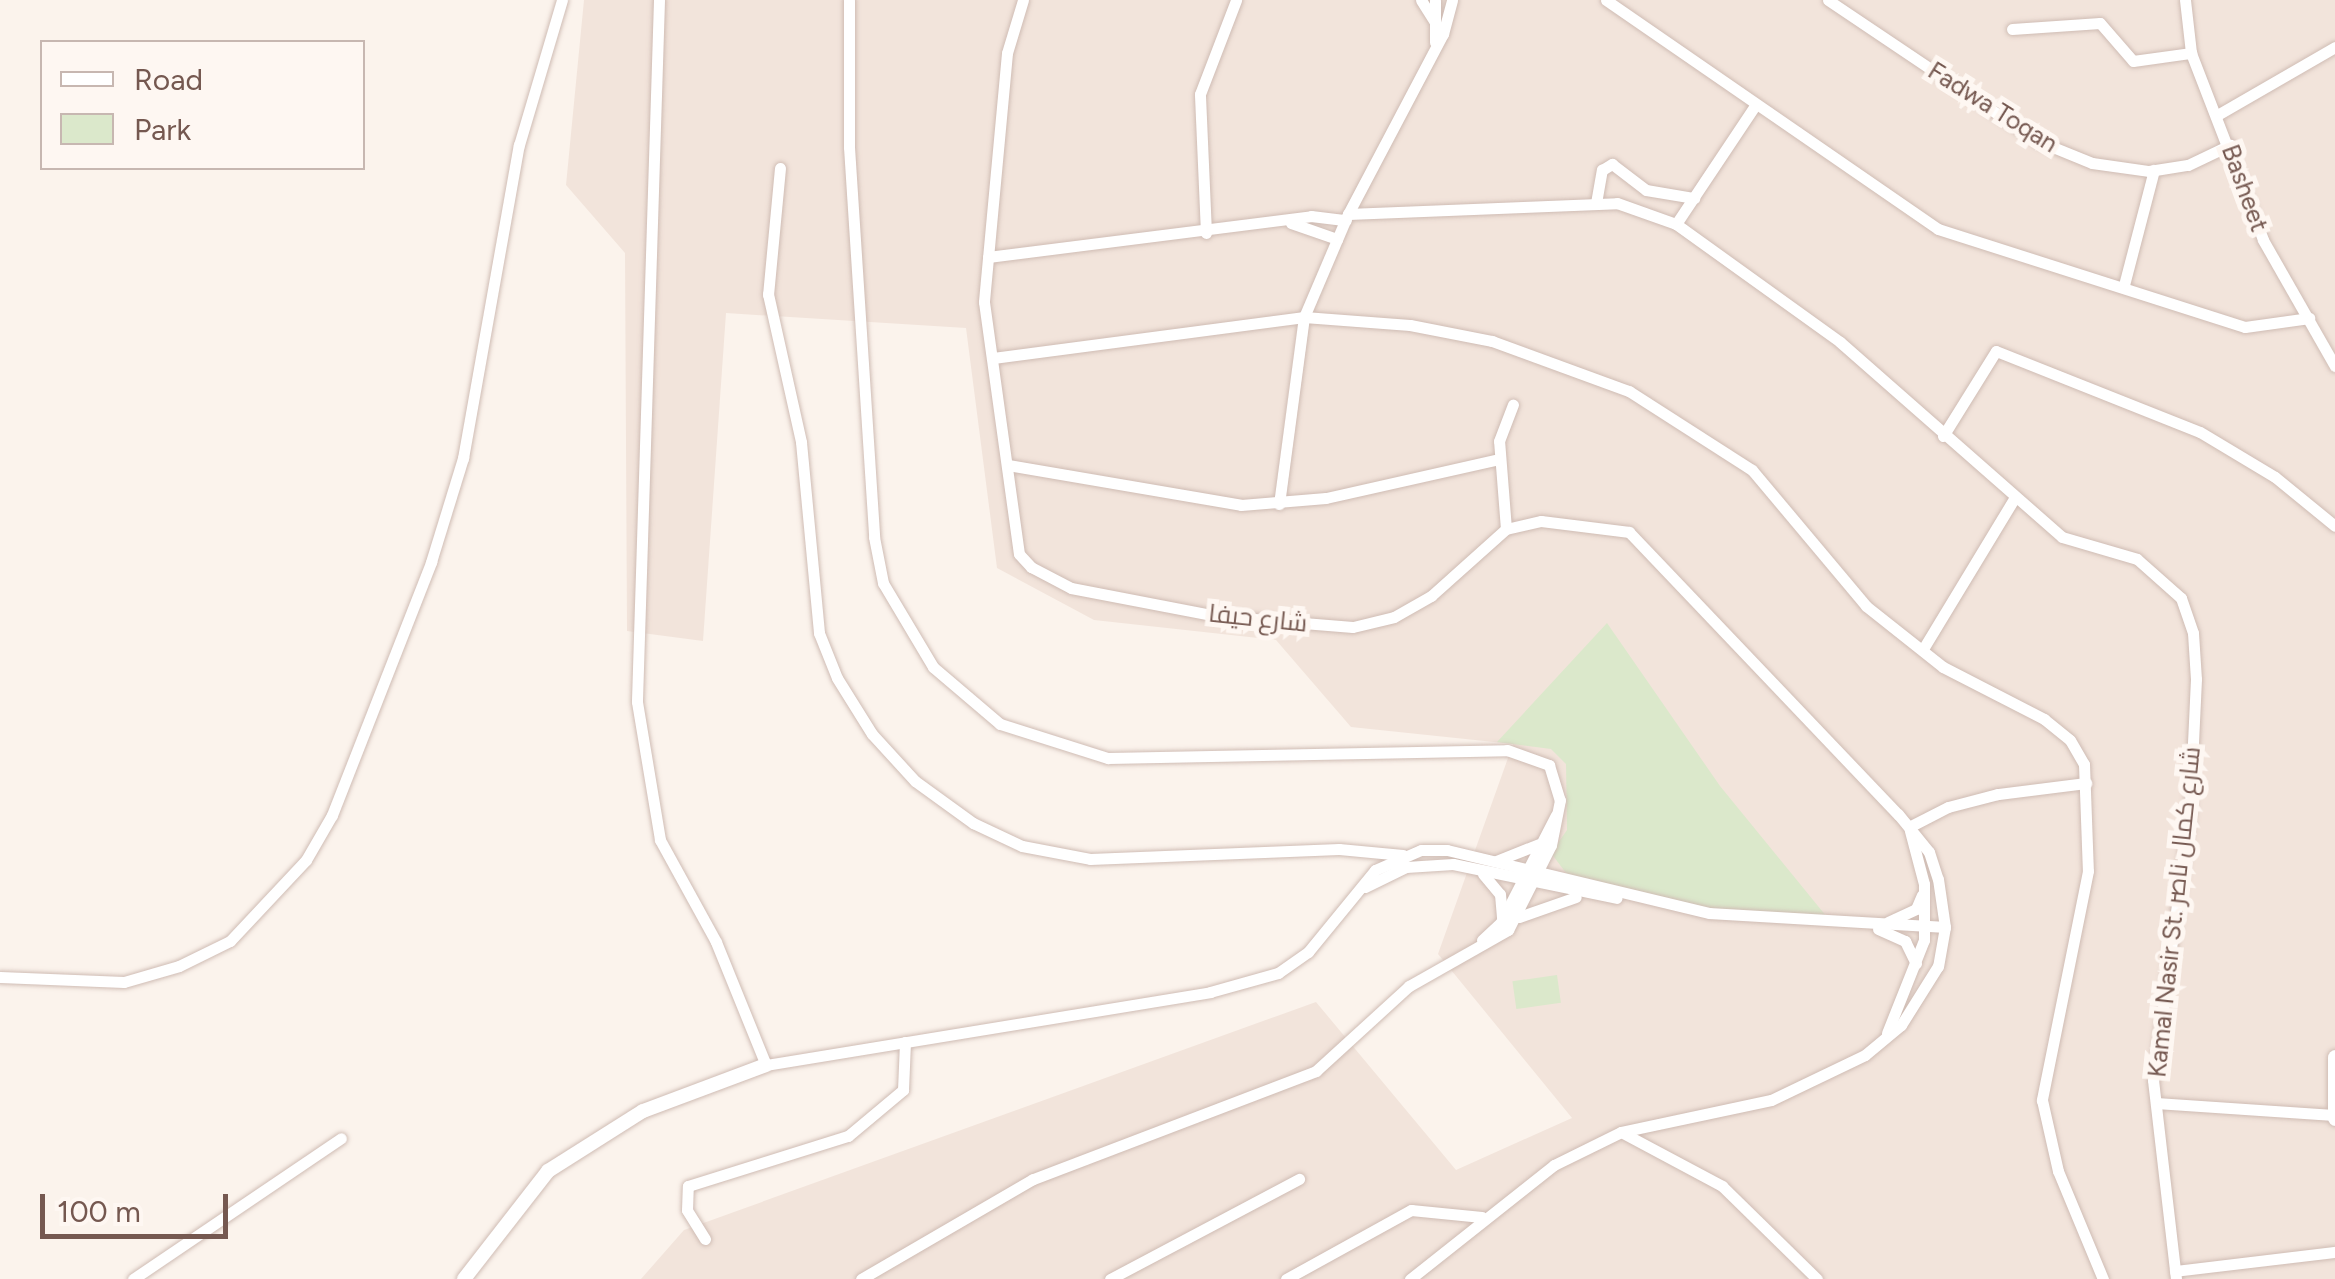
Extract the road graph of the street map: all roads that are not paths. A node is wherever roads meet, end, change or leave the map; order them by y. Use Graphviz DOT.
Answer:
graph roads {
  1 [pos="562,0"];
  2 [pos="659,0"];
  3 [pos="849,0"];
  4 [pos="1023,0"];
  5 [pos="1236,0"];
  6 [pos="1421,0"];
  7 [pos="1434,0"];
  8 [pos="1452,0"];
  9 [pos="1606,0"];
  10 [pos="1828,0"];
  11 [pos="2185,0"];
  12 [pos="1434,22"];
  13 [pos="2012,29"];
  14 [pos="1435,46"];
  15 [pos="2335,47"];
  16 [pos="2191,53"];
  17 [pos="1754,107"];
  18 [pos="2219,114"];
  19 [pos="2230,144"];
  20 [pos="780,168"];
  21 [pos="2154,170"];
  22 [pos="1694,198"];
  23 [pos="1596,203"];
  24 [pos="1347,217"];
  25 [pos="1291,222"];
  26 [pos="1676,224"];
  27 [pos="1206,233"];
  28 [pos="1337,240"];
  29 [pos="988,257"];
  30 [pos="2124,285"];
  31 [pos="1304,316"];
  32 [pos="2308,318"];
  33 [pos="994,358"];
  34 [pos="2335,366"];
  35 [pos="1513,406"];
  36 [pos="1943,436"];
  37 [pos="1498,459"];
  38 [pos="1008,466"];
  39 [pos="2014,499"];
  40 [pos="1279,504"];
  41 [pos="2335,526"];
  42 [pos="1506,529"];
  43 [pos="1923,649"];
  44 [pos="2086,783"];
  45 [pos="1909,826"];
  46 [pos="1547,843"];
  47 [pos="1403,855"];
  48 [pos="1493,862"];
  49 [pos="1479,871"];
  50 [pos="1532,878"];
  51 [pos="1572,881"];
  52 [pos="1924,884"];
  53 [pos="1356,892"];
  54 [pos="1584,896"];
  55 [pos="1631,898"];
  56 [pos="1519,917"];
  57 [pos="1501,922"];
  58 [pos="1864,924"];
  59 [pos="1924,926"];
  60 [pos="1945,927"];
  61 [pos="1466,953"];
  62 [pos="1917,968"];
  63 [pos="0,977"];
  64 [pos="1885,1037"];
  65 [pos="905,1042"];
  66 [pos="2335,1057"];
  67 [pos="766,1065"];
  68 [pos="2156,1103"];
  69 [pos="2335,1117"];
  70 [pos="1622,1132"];
  71 [pos="341,1138"];
  72 [pos="1300,1179"];
  73 [pos="1482,1218"];
  74 [pos="705,1239"];
  75 [pos="2335,1252"];
  76 [pos="2175,1275"];
  77 [pos="133,1279"];
  78 [pos="464,1279"];
  79 [pos="861,1279"];
  80 [pos="1110,1279"];
  81 [pos="1286,1279"];
  82 [pos="1410,1279"];
  83 [pos="1817,1279"];
  84 [pos="2103,1279"];
  1 -- 63 [label="street"];
  2 -- 67 [label="street"];
  3 -- 46 [label="street"];
  4 -- 29 [label="street, شارع حيفا"];
  5 -- 27 [label="street"];
  6 -- 12 [label="street"];
  7 -- 12 [label="street"];
  8 -- 14 [label="street"];
  9 -- 17 [label="street"];
  10 -- 21 [label="street, Fadwa Toqan"];
  11 -- 16 [label="street, Basheet"];
  12 -- 14 [label="street"];
  13 -- 16 [label="street"];
  14 -- 24 [label="street"];
  15 -- 18 [label="street"];
  16 -- 18 [label="street, Basheet"];
  17 -- 22 [label="street"];
  17 -- 30 [label="street"];
  18 -- 19 [label="street, Basheet"];
  19 -- 21 [label="street, Fadwa Toqan"];
  19 -- 32 [label="street, Basheet"];
  20 -- 47 [label="street"];
  21 -- 30 [label="street"];
  22 -- 23 [label="street"];
  22 -- 26 [label="street"];
  23 -- 24 [label="street"];
  23 -- 26 [label="street"];
  24 -- 25 [label="street"];
  24 -- 28 [label="street"];
  25 -- 27 [label="street"];
  25 -- 28 [label="street"];
  26 -- 36 [label="street, Kamal Nasir St. شارع كمال ناصر"];
  27 -- 29 [label="street"];
  28 -- 31 [label="street"];
  29 -- 33 [label="street, شارع حيفا"];
  30 -- 32 [label="street"];
  31 -- 33 [label="street"];
  31 -- 40 [label="street"];
  31 -- 43 [label="street"];
  32 -- 34 [label="street, Basheet"];
  33 -- 38 [label="street, شارع حيفا"];
  35 -- 37 [label="street"];
  36 -- 39 [label="street, Kamal Nasir St. شارع كمال ناصر"];
  36 -- 41 [label="street"];
  37 -- 40 [label="street"];
  37 -- 42 [label="street"];
  38 -- 40 [label="street"];
  38 -- 42 [label="street, شارع حيفا"];
  39 -- 43 [label="street"];
  39 -- 68 [label="street, Kamal Nasir St. شارع كمال ناصر"];
  42 -- 45 [label="street"];
  43 -- 44 [label="street"];
  44 -- 45 [label="street"];
  44 -- 84 [label="street"];
  45 -- 52 [label="street"];
  45 -- 60 [label="street"];
  46 -- 48 [label="street"];
  46 -- 50 [label="street"];
  46 -- 51 [label="street"];
  47 -- 48 [label="street"];
  47 -- 53 [label="street"];
  48 -- 50 [label="street"];
  49 -- 50 [label="street"];
  49 -- 53 [label="street"];
  49 -- 57 [label="street"];
  50 -- 51 [label="street"];
  50 -- 54 [label="street"];
  50 -- 56 [label="street"];
  50 -- 57 [label="street"];
  51 -- 55 [label="street"];
  52 -- 58 [label="street"];
  52 -- 59 [label="street"];
  53 -- 65 [label="street"];
  54 -- 55 [label="street"];
  54 -- 56 [label="street"];
  55 -- 58 [label="street"];
  56 -- 61 [label="street"];
  57 -- 61 [label="street"];
  58 -- 59 [label="street"];
  58 -- 62 [label="street"];
  59 -- 60 [label="street"];
  59 -- 62 [label="street"];
  60 -- 64 [label="street"];
  61 -- 79 [label="street"];
  62 -- 64 [label="street"];
  64 -- 70 [label="street"];
  65 -- 67 [label="street"];
  65 -- 74 [label="street"];
  66 -- 69 [label="main road"];
  67 -- 78 [label="street"];
  68 -- 69 [label="street"];
  68 -- 76 [label="street, Kamal Nasir St. شارع كمال ناصر"];
  70 -- 73 [label="street"];
  70 -- 83 [label="street"];
  71 -- 77 [label="street"];
  72 -- 80 [label="street"];
  73 -- 81 [label="street"];
  73 -- 82 [label="street"];
  75 -- 76 [label="street"];
}
